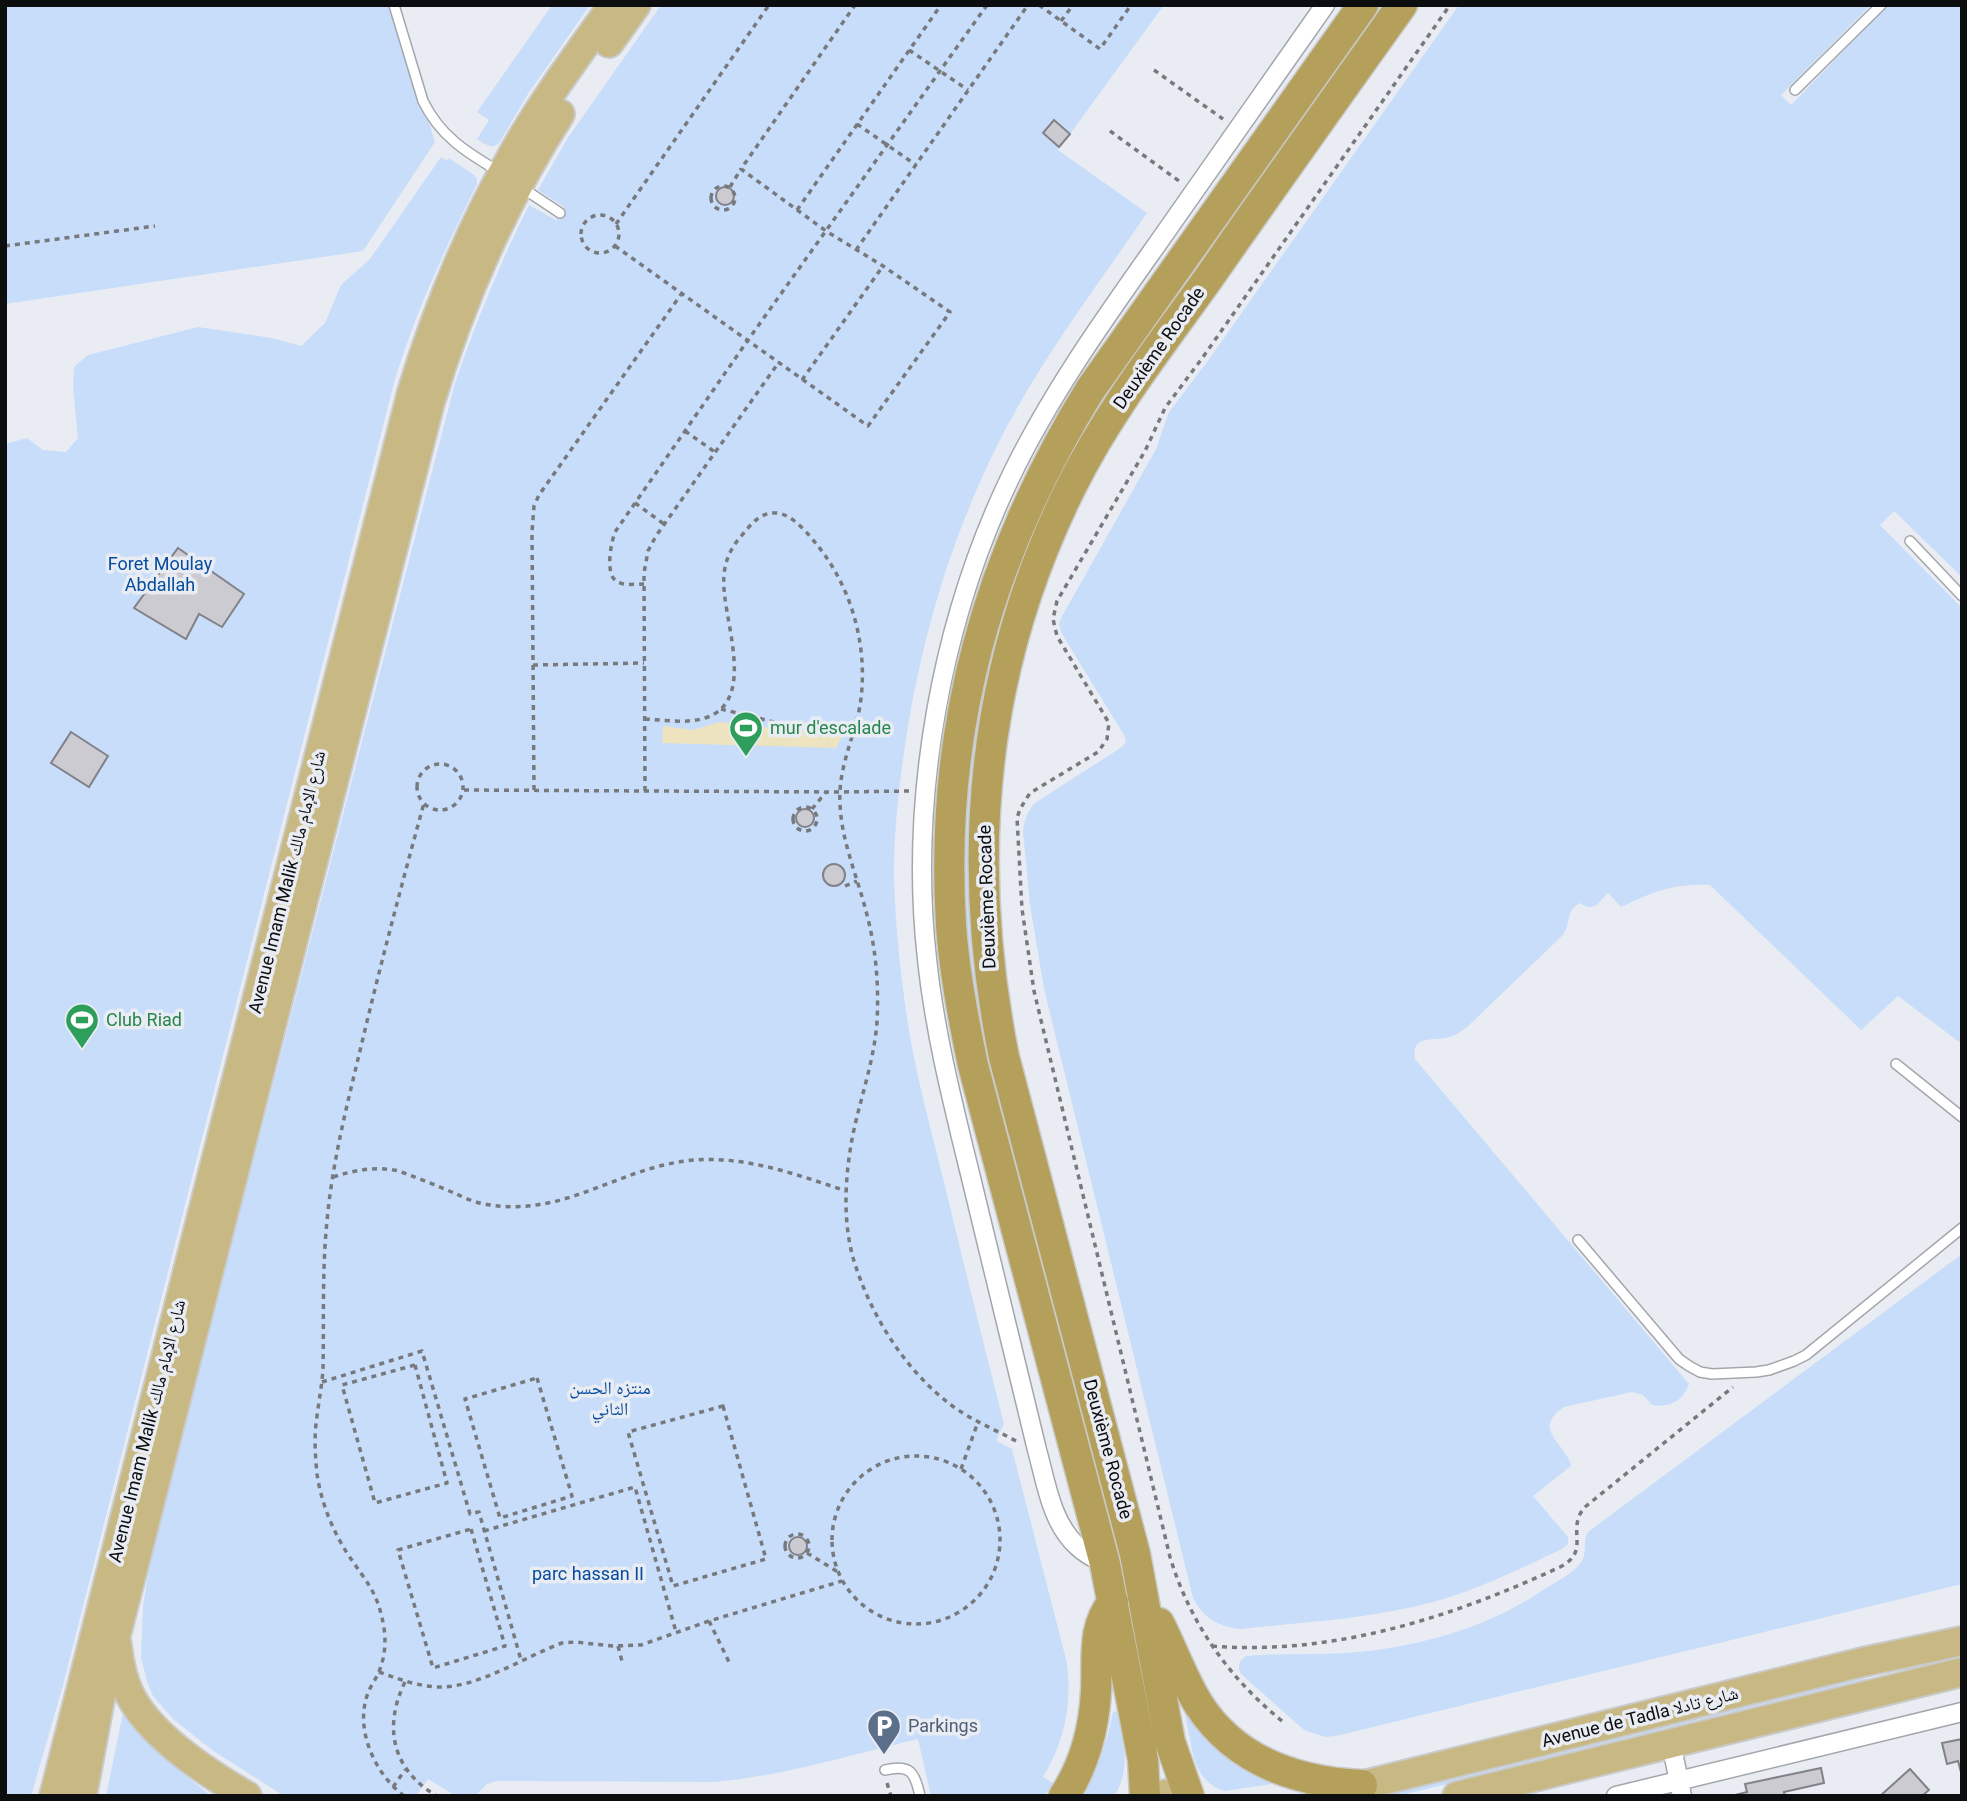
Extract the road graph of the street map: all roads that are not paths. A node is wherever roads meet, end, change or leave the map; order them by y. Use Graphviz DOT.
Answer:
graph roads {
  1 [pos="394,5"];
  2 [pos="612,5"];
  3 [pos="636,5"];
  4 [pos="1325,5"];
  5 [pos="1363,5"];
  6 [pos="1402,5"];
  7 [pos="1881,5"];
  8 [pos="1794,90"];
  9 [pos="510,179"];
  10 [pos="560,213"];
  11 [pos="1910,541"];
  12 [pos="1962,596"];
  13 [pos="1896,1064"];
  14 [pos="1962,1117"];
  15 [pos="1962,1228"];
  16 [pos="1578,1240"];
  17 [pos="1105,1564"];
  18 [pos="1113,1602"];
  19 [pos="1145,1603"];
  20 [pos="116,1637"];
  21 [pos="1962,1641"];
  22 [pos="1962,1672"];
  23 [pos="1962,1712"];
  24 [pos="1671,1743"];
  25 [pos="885,1770"];
  26 [pos="1362,1785"];
  27 [pos="1680,1788"];
  28 [pos="54,1796"];
  29 [pos="82,1796"];
  30 [pos="247,1796"];
  31 [pos="920,1796"];
  32 [pos="1064,1796"];
  33 [pos="1145,1796"];
  34 [pos="1157,1796"];
  35 [pos="1182,1796"];
  36 [pos="1189,1796"];
  37 [pos="1319,1796"];
  38 [pos="1457,1796"];
  39 [pos="1616,1796"];
  1 -- 9 [label="lane"];
  2 -- 9 [label="main road, Avenue Imam Malik شارع الإمام مالك"];
  3 -- 9 [label="main road, Avenue Imam Malik شارع الإمام مالك"];
  4 -- 17 [label="street"];
  5 -- 17 [label="highway, Deuxième Rocade"];
  6 -- 19 [label="highway, Deuxième Rocade"];
  7 -- 8 [label="lane"];
  9 -- 10 [label="lane"];
  9 -- 20 [label="main road, Avenue Imam Malik شارع الإمام مالك"];
  9 -- 28 [label="main road, Avenue Imam Malik شارع الإمام مالك"];
  11 -- 12 [label="lane"];
  13 -- 14 [label="lane"];
  15 -- 16 [label="lane"];
  17 -- 18 [label="highway, Deuxième Rocade"];
  18 -- 32 [label="highway"];
  18 -- 33 [label="highway, Deuxième Rocade"];
  19 -- 26 [label="highway"];
  19 -- 36 [label="highway, Deuxième Rocade"];
  20 -- 29 [label="main road, Avenue Imam Malik شارع الإمام مالك"];
  20 -- 30 [label="main road"];
  21 -- 26 [label="main road, Avenue de Tadla شارع تادلا"];
  22 -- 24 [label="main road, Avenue de Tadla شارع تادلا"];
  23 -- 27 [label="street"];
  24 -- 27 [label="street"];
  24 -- 38 [label="main road, Avenue de Tadla شارع تادلا"];
  25 -- 31 [label="lane"];
  26 -- 37 [label="main road, Avenue de Tadla شارع تادلا"];
  27 -- 39 [label="street"];
  34 -- 35 [label="main road"];
}
